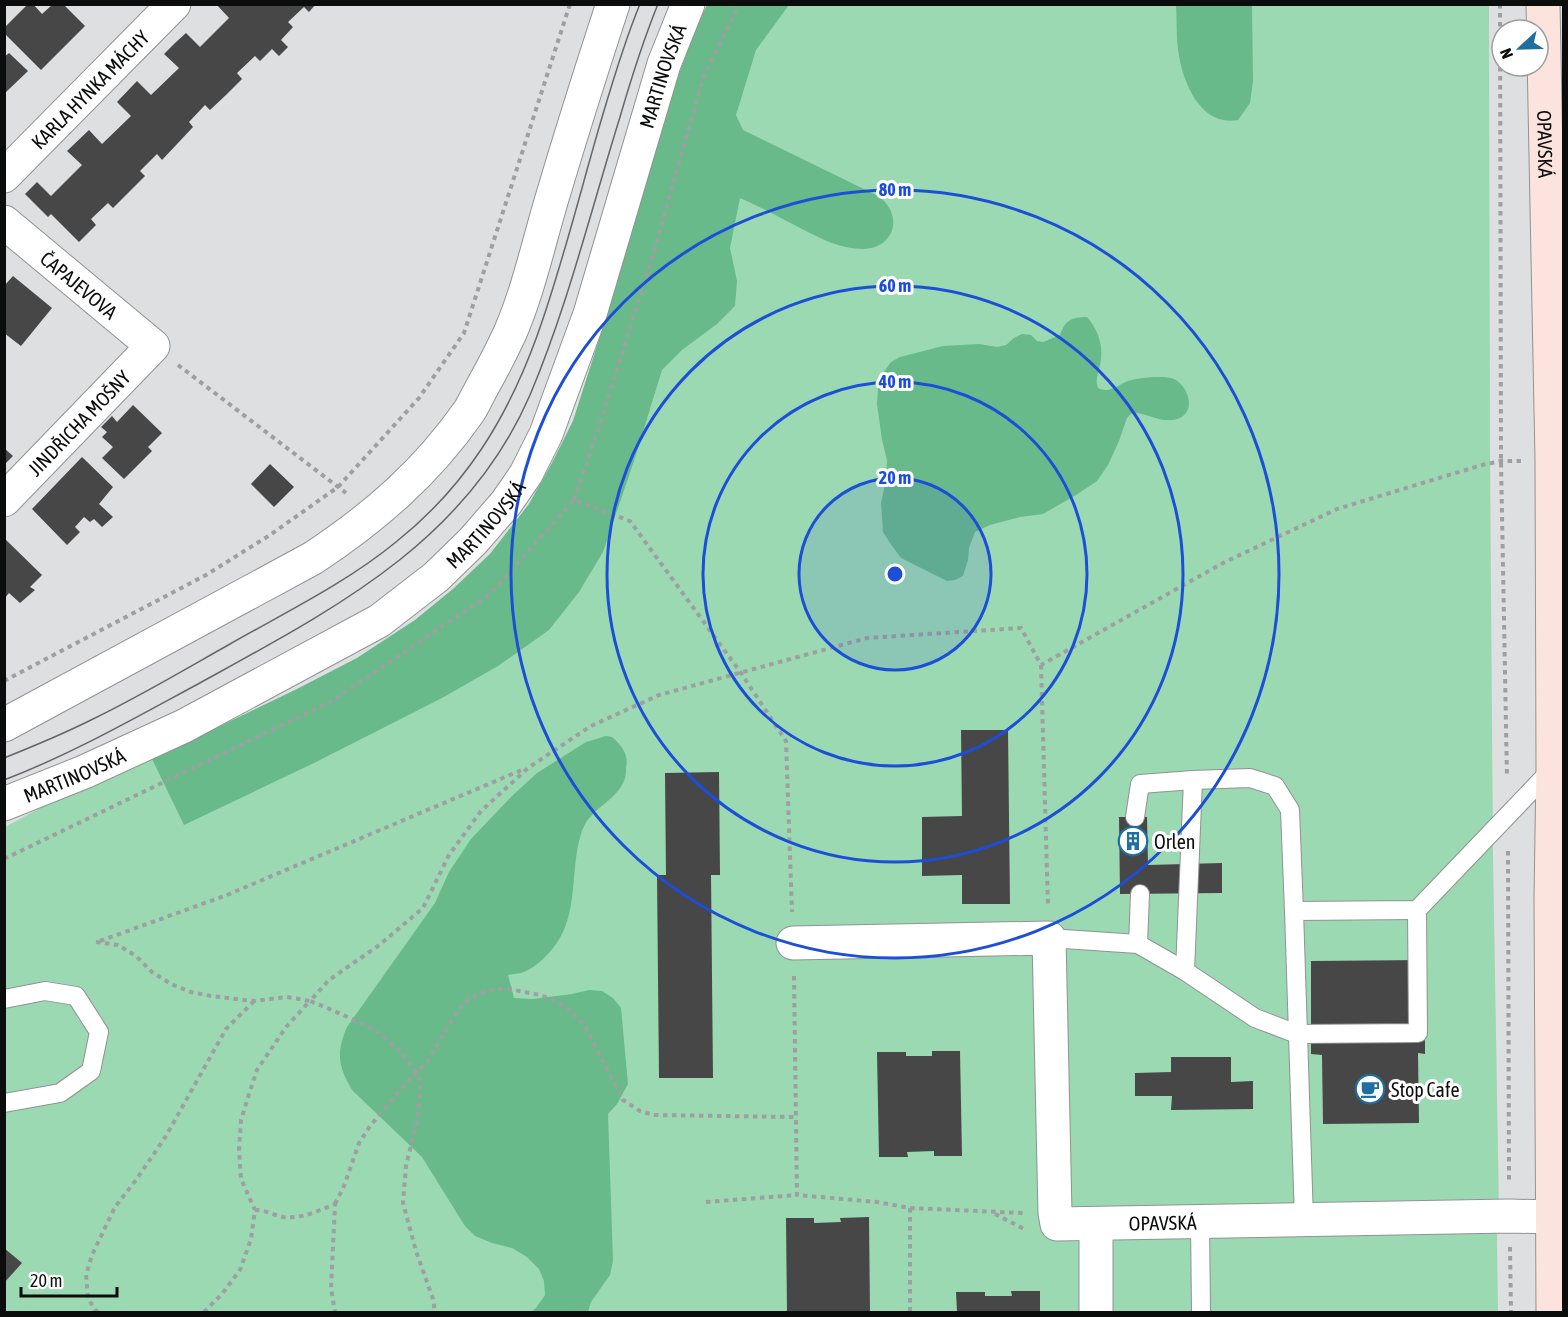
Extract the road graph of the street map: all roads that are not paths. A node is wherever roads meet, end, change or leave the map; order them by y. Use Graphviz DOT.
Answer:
graph roads {
  1 [pos="174,4"];
  2 [pos="613,4"];
  3 [pos="688,4"];
  4 [pos="1543,4"];
  5 [pos="4,176"];
  6 [pos="4,222"];
  7 [pos="153,346"];
  8 [pos="4,500"];
  9 [pos="4,725"];
  10 [pos="1552,768"];
  11 [pos="1193,780"];
  12 [pos="4,804"];
  13 [pos="1136,817"];
  14 [pos="1140,894"];
  15 [pos="1417,910"];
  16 [pos="1294,911"];
  17 [pos="1049,938"];
  18 [pos="793,943"];
  19 [pos="1138,944"];
  20 [pos="1185,971"];
  21 [pos="4,999"];
  22 [pos="1297,1034"];
  23 [pos="4,1104"];
  24 [pos="1553,1217"];
  25 [pos="1304,1220"];
  26 [pos="1200,1222"];
  27 [pos="1096,1224"];
  28 [pos="1096,1312"];
  29 [pos="1201,1312"];
  30 [pos="1553,1312"];
  1 -- 5 [label="street, KARLA HYNKA MÁCHY"];
  2 -- 9 [label="street"];
  3 -- 12 [label="street, MARTINOVSKÁ"];
  4 -- 10 [label="main road, OPAVSKÁ"];
  6 -- 7 [label="street, ČAPAJEVOVA"];
  7 -- 8 [label="street, JINDŘICHA MOŠNY"];
  10 -- 15 [label="lane"];
  10 -- 24 [label="main road, OPAVSKÁ"];
  11 -- 13 [label="lane"];
  11 -- 16 [label="lane"];
  11 -- 20 [label="lane"];
  14 -- 19 [label="lane"];
  15 -- 16 [label="lane"];
  15 -- 22 [label="lane"];
  16 -- 22 [label="lane"];
  17 -- 18 [label="street"];
  17 -- 19 [label="lane"];
  17 -- 27 [label="street, OPAVSKÁ"];
  19 -- 20 [label="lane"];
  20 -- 22 [label="lane"];
  21 -- 23 [label="lane"];
  22 -- 25 [label="lane"];
  24 -- 25 [label="street, OPAVSKÁ"];
  24 -- 30 [label="main road, OPAVSKÁ"];
  25 -- 26 [label="street, OPAVSKÁ"];
  26 -- 27 [label="street, OPAVSKÁ"];
  26 -- 29 [label="lane"];
  27 -- 28 [label="street"];
}
